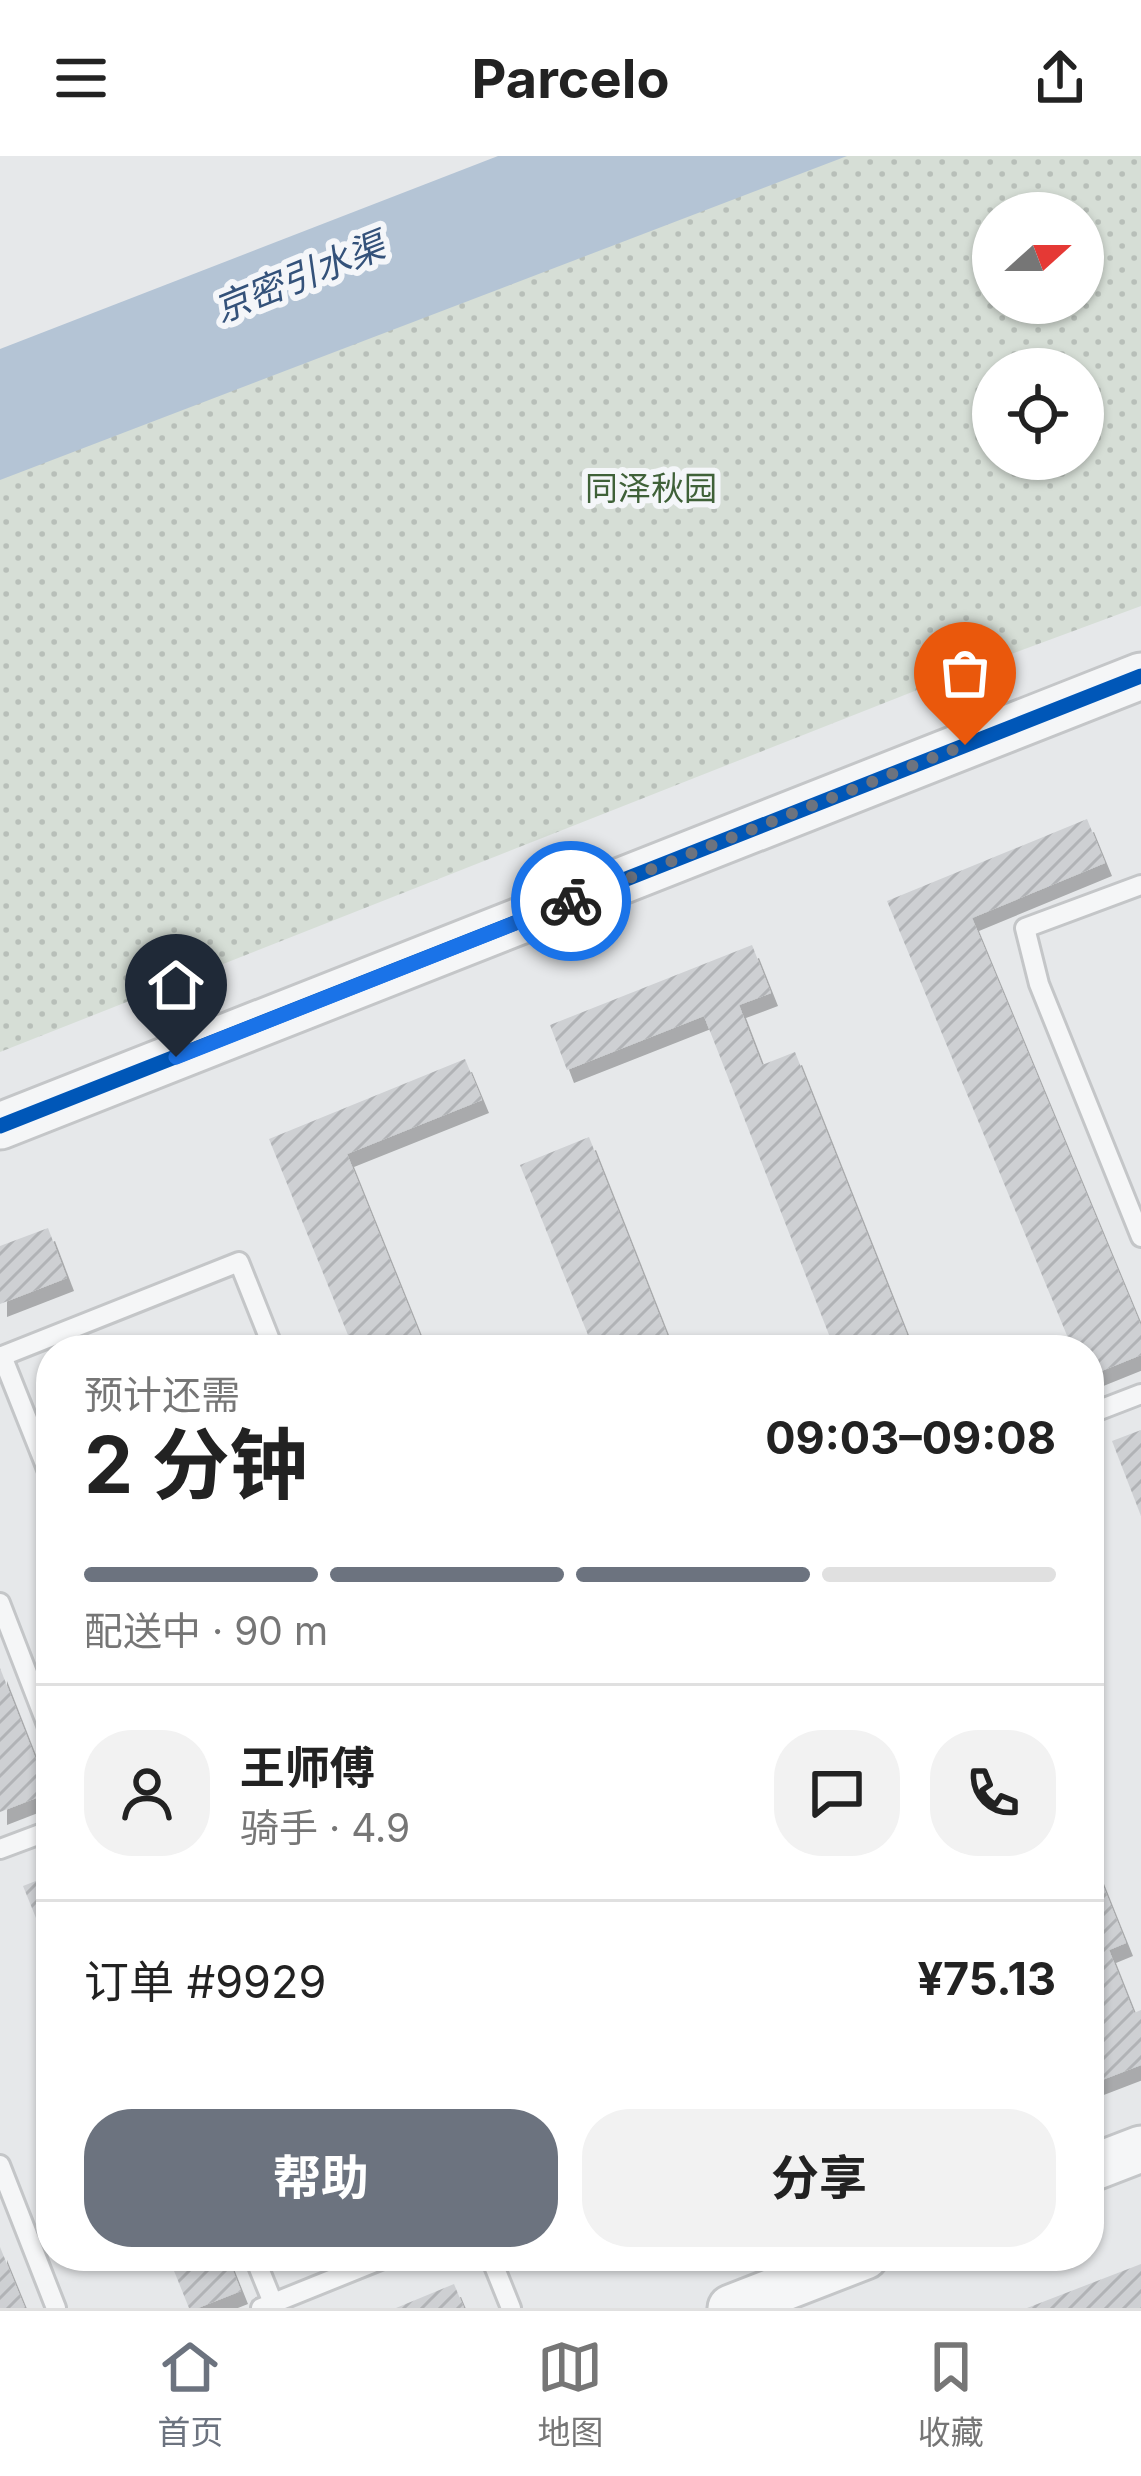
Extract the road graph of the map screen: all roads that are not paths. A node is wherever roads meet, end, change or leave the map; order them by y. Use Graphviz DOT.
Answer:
graph roads {
  1 [pos="1141,676"];
  2 [pos="1141,885"];
  3 [pos="0,1126"];
  4 [pos="1141,1237"];
  5 [pos="54,1335"];
  6 [pos="268,1335"];
  7 [pos="36,1342"];
  8 [pos="1,1356"];
  9 [pos="1141,1394"];
  10 [pos="1104,1408"];
  11 [pos="36,1442"];
  12 [pos="0,1604"];
  13 [pos="36,1696"];
  14 [pos="36,1836"];
  15 [pos="0,1850"];
  16 [pos="1141,2149"];
  17 [pos="1104,2163"];
  18 [pos="0,2165"];
  19 [pos="36,2257"];
  20 [pos="42,2271"];
  21 [pos="258,2271"];
  22 [pos="338,2271"];
  23 [pos="496,2271"];
  24 [pos="826,2271"];
  25 [pos="267,2306"];
  26 [pos="56,2308"];
  27 [pos="511,2308"];
  28 [pos="731,2308"];
  1 -- 3 [label="street"];
  2 -- 4 [label="lane"];
  5 -- 6 [label="lane"];
  7 -- 8 [label="lane"];
  8 -- 11 [label="lane"];
  9 -- 10 [label="lane"];
  12 -- 13 [label="lane"];
  14 -- 15 [label="lane"];
  16 -- 17 [label="street"];
  18 -- 19 [label="lane"];
  20 -- 26 [label="lane"];
  21 -- 25 [label="lane"];
  22 -- 25 [label="lane"];
  23 -- 27 [label="lane"];
  24 -- 28 [label="street"];
}
